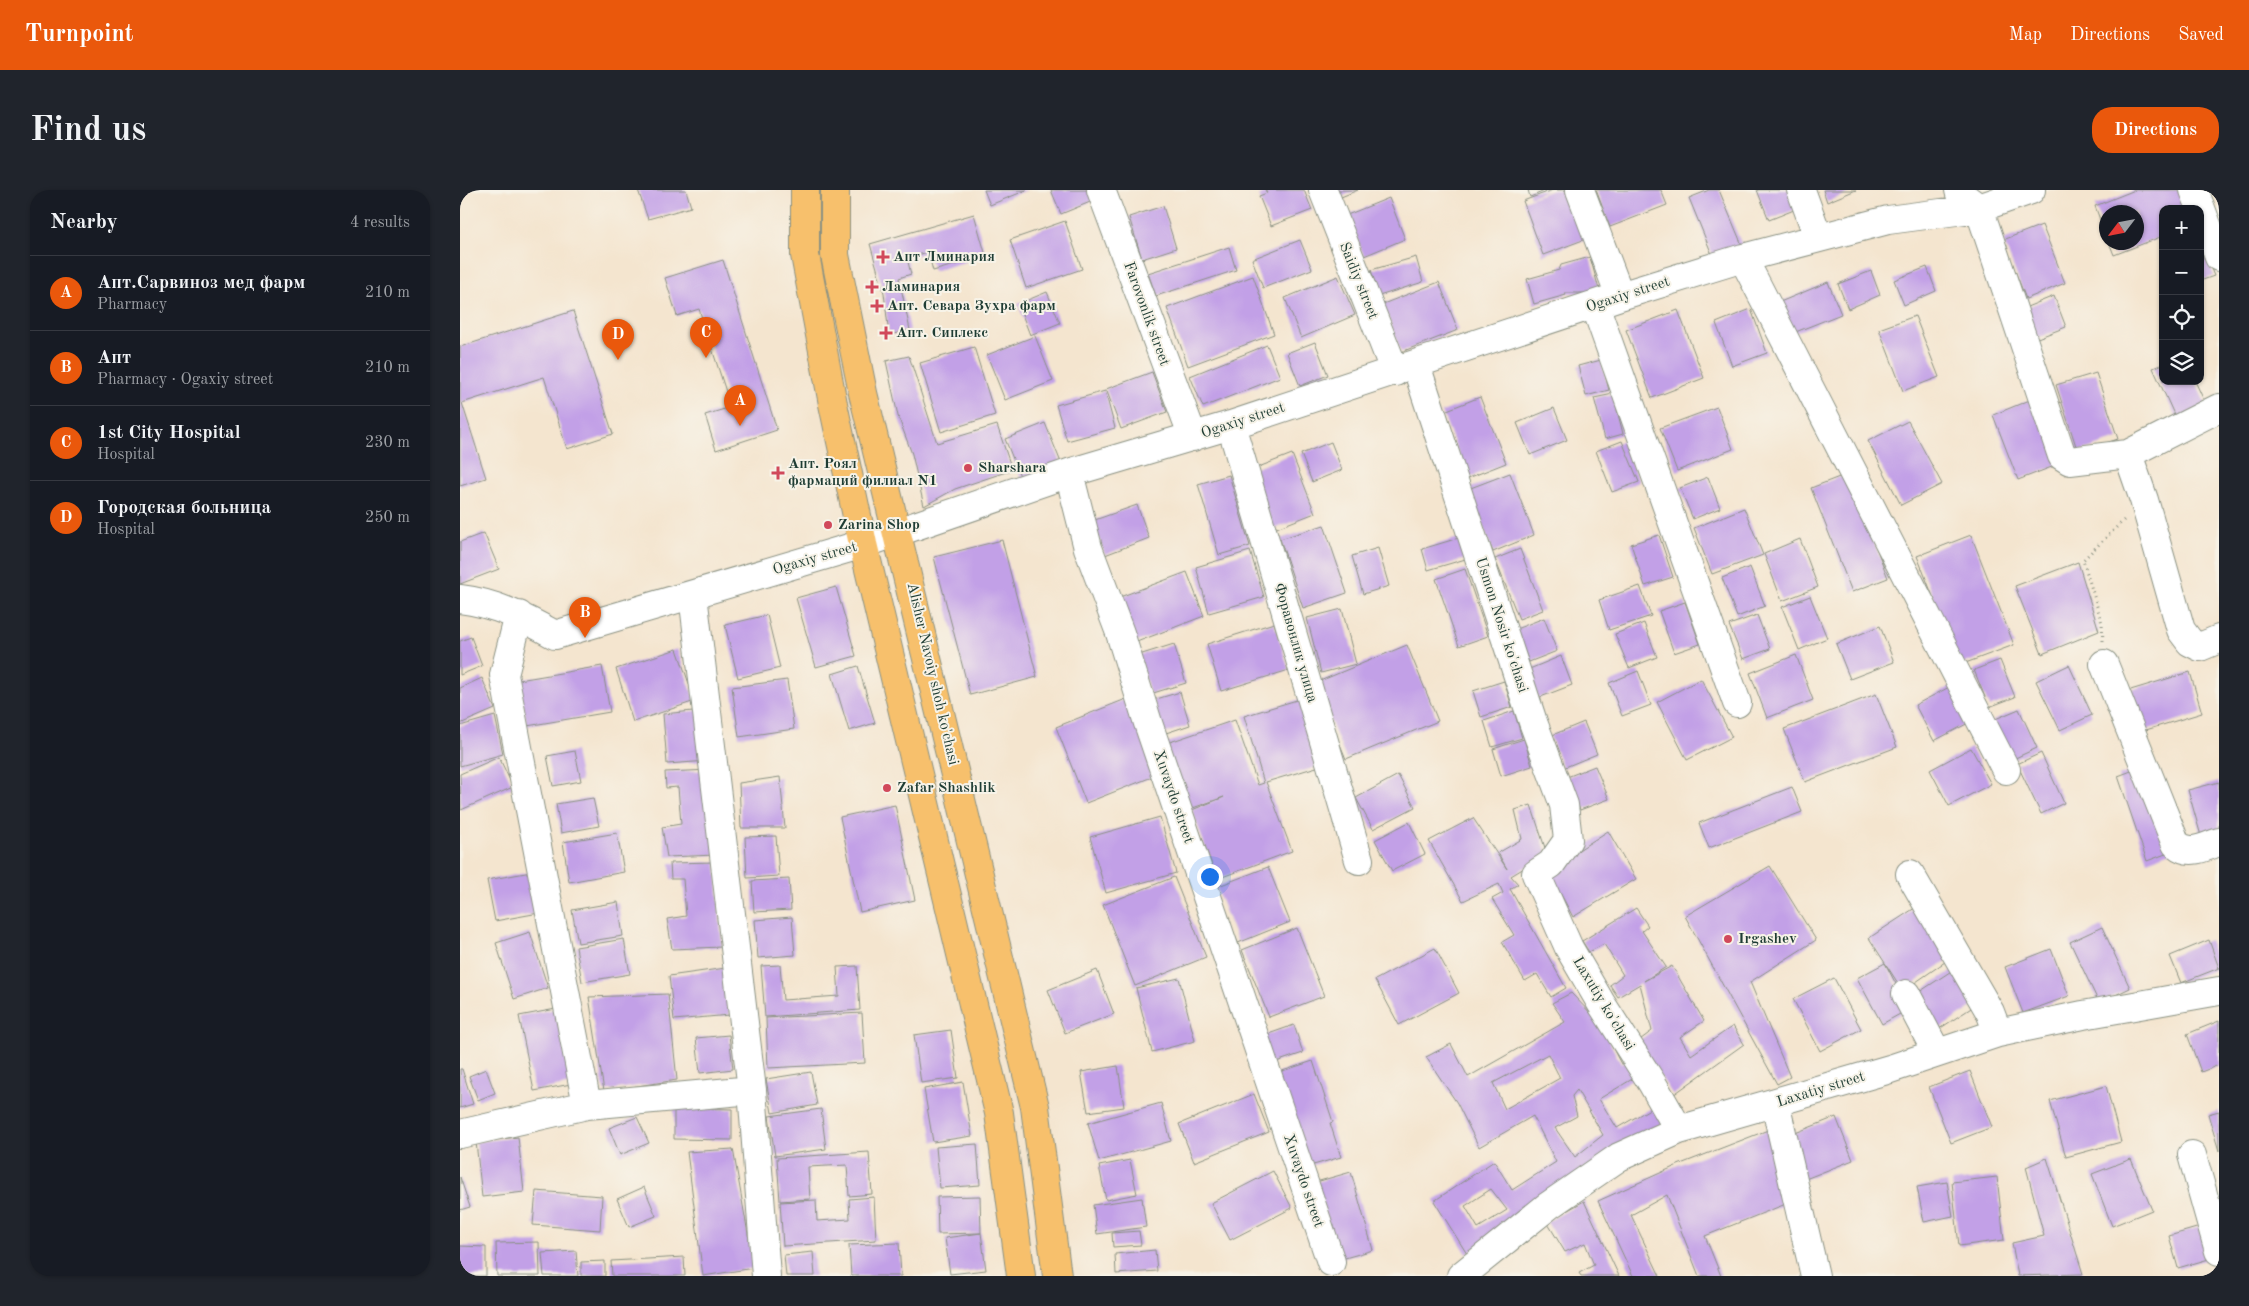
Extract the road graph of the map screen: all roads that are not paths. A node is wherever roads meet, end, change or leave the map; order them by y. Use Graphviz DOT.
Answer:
graph roads {
  1 [pos="805,190"];
  2 [pos="834,190"];
  3 [pos="1102,190"];
  4 [pos="1323,190"];
  5 [pos="1580,190"];
  6 [pos="1801,190"];
  7 [pos="1959,190"];
  8 [pos="2031,190"];
  9 [pos="2194,190"];
  10 [pos="1979,208"];
  11 [pos="1818,237"];
  12 [pos="2219,257"];
  13 [pos="1742,258"];
  14 [pos="1620,296"];
  15 [pos="1595,305"];
  16 [pos="1406,368"];
  17 [pos="2219,408"];
  18 [pos="1230,425"];
  19 [pos="1193,437"];
  20 [pos="2128,454"];
  21 [pos="1068,474"];
  22 [pos="898,533"];
  23 [pos="863,544"];
  24 [pos="693,595"];
  25 [pos="460,599"];
  26 [pos="519,615"];
  27 [pos="2219,639"];
  28 [pos="2104,664"];
  29 [pos="1737,703"];
  30 [pos="2006,770"];
  31 [pos="2219,842"];
  32 [pos="1359,860"];
  33 [pos="1536,874"];
  34 [pos="1910,874"];
  35 [pos="2219,991"];
  36 [pos="1906,994"];
  37 [pos="1998,1033"];
  38 [pos="1937,1053"];
  39 [pos="752,1090"];
  40 [pos="1775,1103"];
  41 [pos="587,1105"];
  42 [pos="1679,1130"];
  43 [pos="460,1134"];
  44 [pos="2192,1155"];
  45 [pos="2219,1252"];
  46 [pos="1331,1262"];
  47 [pos="766,1276"];
  48 [pos="1021,1276"];
  49 [pos="1057,1276"];
  50 [pos="1461,1276"];
  51 [pos="1815,1276"];
  1 -- 23 [label="main road"];
  2 -- 22 [label="main road, Alisher Navoiy shoh ko'chasi"];
  3 -- 19 [label="street, Farovonlik street"];
  4 -- 16 [label="street, Saidiy street"];
  5 -- 14 [label="street"];
  6 -- 11 [label="street"];
  7 -- 10 [label="street"];
  8 -- 10 [label="street, Ogaxiy street"];
  9 -- 12 [label="street"];
  10 -- 11 [label="street, Ogaxiy street"];
  10 -- 20 [label="street"];
  11 -- 13 [label="street, Ogaxiy street"];
  13 -- 14 [label="street, Ogaxiy street"];
  13 -- 30 [label="street"];
  14 -- 15 [label="street, Ogaxiy street"];
  15 -- 16 [label="street, Ogaxiy street"];
  15 -- 29 [label="street"];
  16 -- 18 [label="street, Ogaxiy street"];
  16 -- 33 [label="street, Usmon Nosir ko'chasi"];
  17 -- 20 [label="street"];
  18 -- 19 [label="street, Ogaxiy street"];
  18 -- 32 [label="street, Форавонлик улица"];
  19 -- 21 [label="street, Ogaxiy street"];
  20 -- 27 [label="street"];
  21 -- 22 [label="street, Ogaxiy street"];
  21 -- 46 [label="street, Xuvaydo street"];
  22 -- 23 [label="street, Ogaxiy street"];
  22 -- 49 [label="main road, Alisher Navoiy shoh ko'chasi"];
  23 -- 24 [label="street, Ogaxiy street"];
  23 -- 48 [label="main road"];
  24 -- 26 [label="street, Ogaxiy street"];
  24 -- 39 [label="street"];
  25 -- 26 [label="street, Ogaxiy street"];
  26 -- 41 [label="street"];
  28 -- 31 [label="street"];
  33 -- 42 [label="street, Laxutiy ko'chasi"];
  34 -- 37 [label="street"];
  35 -- 37 [label="street, Laxatiy street"];
  36 -- 38 [label="street"];
  37 -- 38 [label="street, Laxatiy street"];
  38 -- 40 [label="street, Laxatiy street"];
  39 -- 41 [label="street"];
  39 -- 47 [label="street"];
  40 -- 42 [label="street, Laxatiy street"];
  40 -- 51 [label="street"];
  41 -- 43 [label="street"];
  42 -- 50 [label="street, Laxatiy street"];
  44 -- 45 [label="street"];
}
